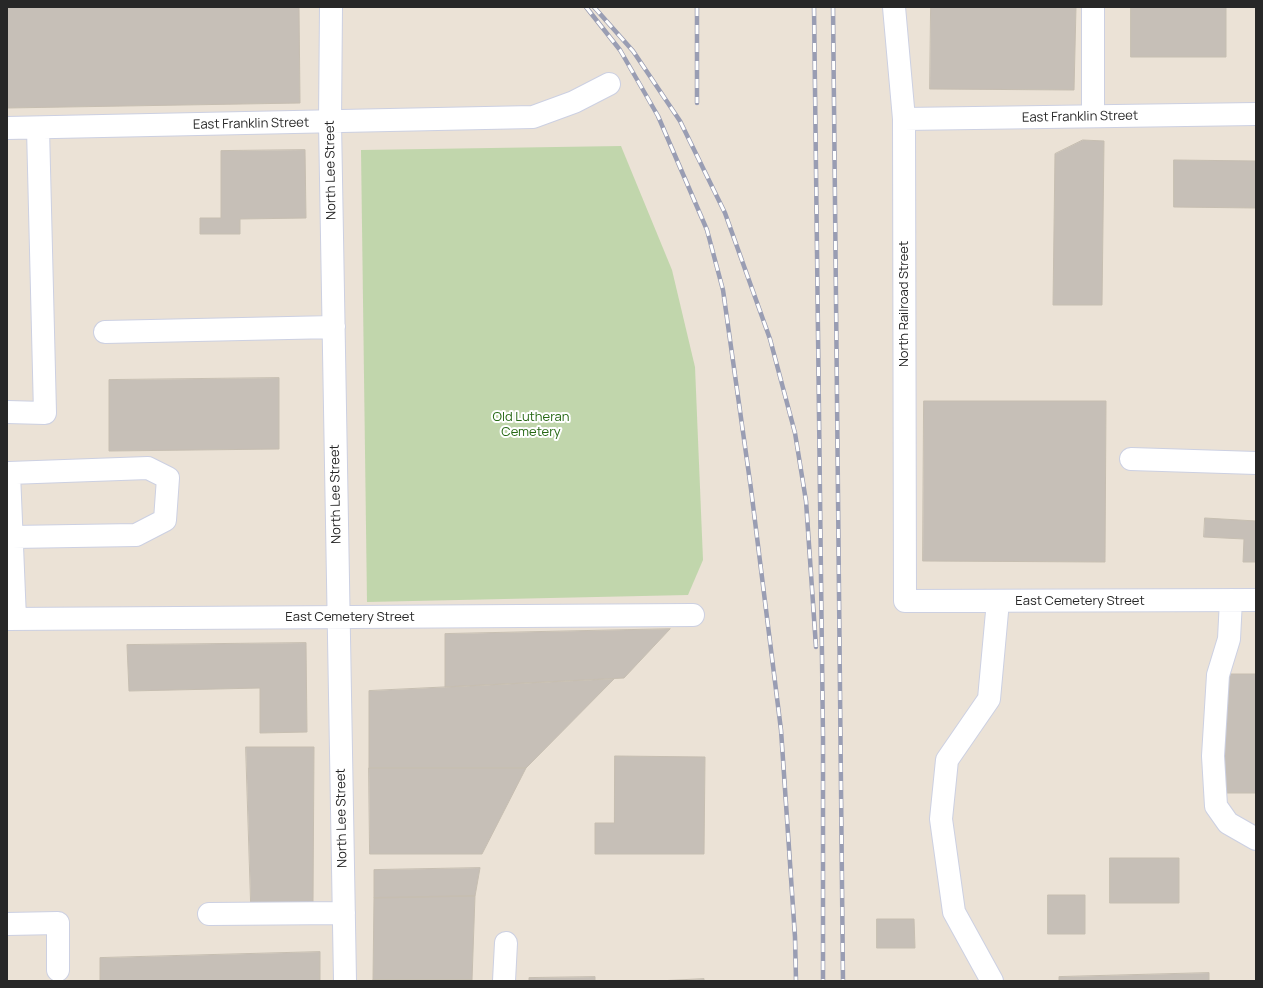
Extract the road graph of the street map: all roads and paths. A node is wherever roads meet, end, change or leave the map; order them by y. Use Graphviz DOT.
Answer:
graph roads {
  1 [pos="331,7"];
  2 [pos="894,7"];
  3 [pos="1093,7"];
  4 [pos="609,84"];
  5 [pos="1256,114"];
  6 [pos="1093,116"];
  7 [pos="904,119"];
  8 [pos="330,122"];
  9 [pos="7,128"];
  10 [pos="38,128"];
  11 [pos="334,327"];
  12 [pos="105,332"];
  13 [pos="7,412"];
  14 [pos="1131,459"];
  15 [pos="1256,462"];
  16 [pos="8,473"];
  17 [pos="12,537"];
  18 [pos="1231,600"];
  19 [pos="1256,600"];
  20 [pos="905,601"];
  21 [pos="998,601"];
  22 [pos="694,615"];
  23 [pos="338,618"];
  24 [pos="11,619"];
  25 [pos="1256,839"];
  26 [pos="344,913"];
  27 [pos="209,914"];
  28 [pos="7,924"];
  29 [pos="506,942"];
  30 [pos="58,970"];
  31 [pos="345,981"];
  32 [pos="504,981"];
  33 [pos="992,981"];
  1 -- 8 [label="street, North Lee Street"];
  2 -- 7 [label="street, North Railroad Street"];
  3 -- 6 [label="street"];
  4 -- 8 [label="street, East Franklin Street"];
  5 -- 6 [label="street, East Franklin Street"];
  6 -- 7 [label="street, East Franklin Street"];
  7 -- 20 [label="street, North Railroad Street"];
  8 -- 10 [label="street, East Franklin Street"];
  8 -- 11 [label="street, North Lee Street"];
  9 -- 10 [label="street, East Franklin Street"];
  10 -- 13 [label="street"];
  11 -- 12 [label="street"];
  11 -- 23 [label="street, North Lee Street"];
  14 -- 15 [label="street"];
  16 -- 17 [label="street"];
  16 -- 17 [label="street"];
  17 -- 24 [label="street"];
  18 -- 19 [label="street, East Cemetery Street"];
  18 -- 21 [label="street, East Cemetery Street"];
  18 -- 25 [label="street"];
  20 -- 21 [label="street, East Cemetery Street"];
  21 -- 33 [label="street"];
  22 -- 23 [label="street, East Cemetery Street"];
  23 -- 24 [label="street, East Cemetery Street"];
  23 -- 26 [label="street, North Lee Street"];
  26 -- 27 [label="street"];
  26 -- 31 [label="street, North Lee Street"];
  28 -- 30 [label="street"];
  29 -- 32 [label="street"];
}
